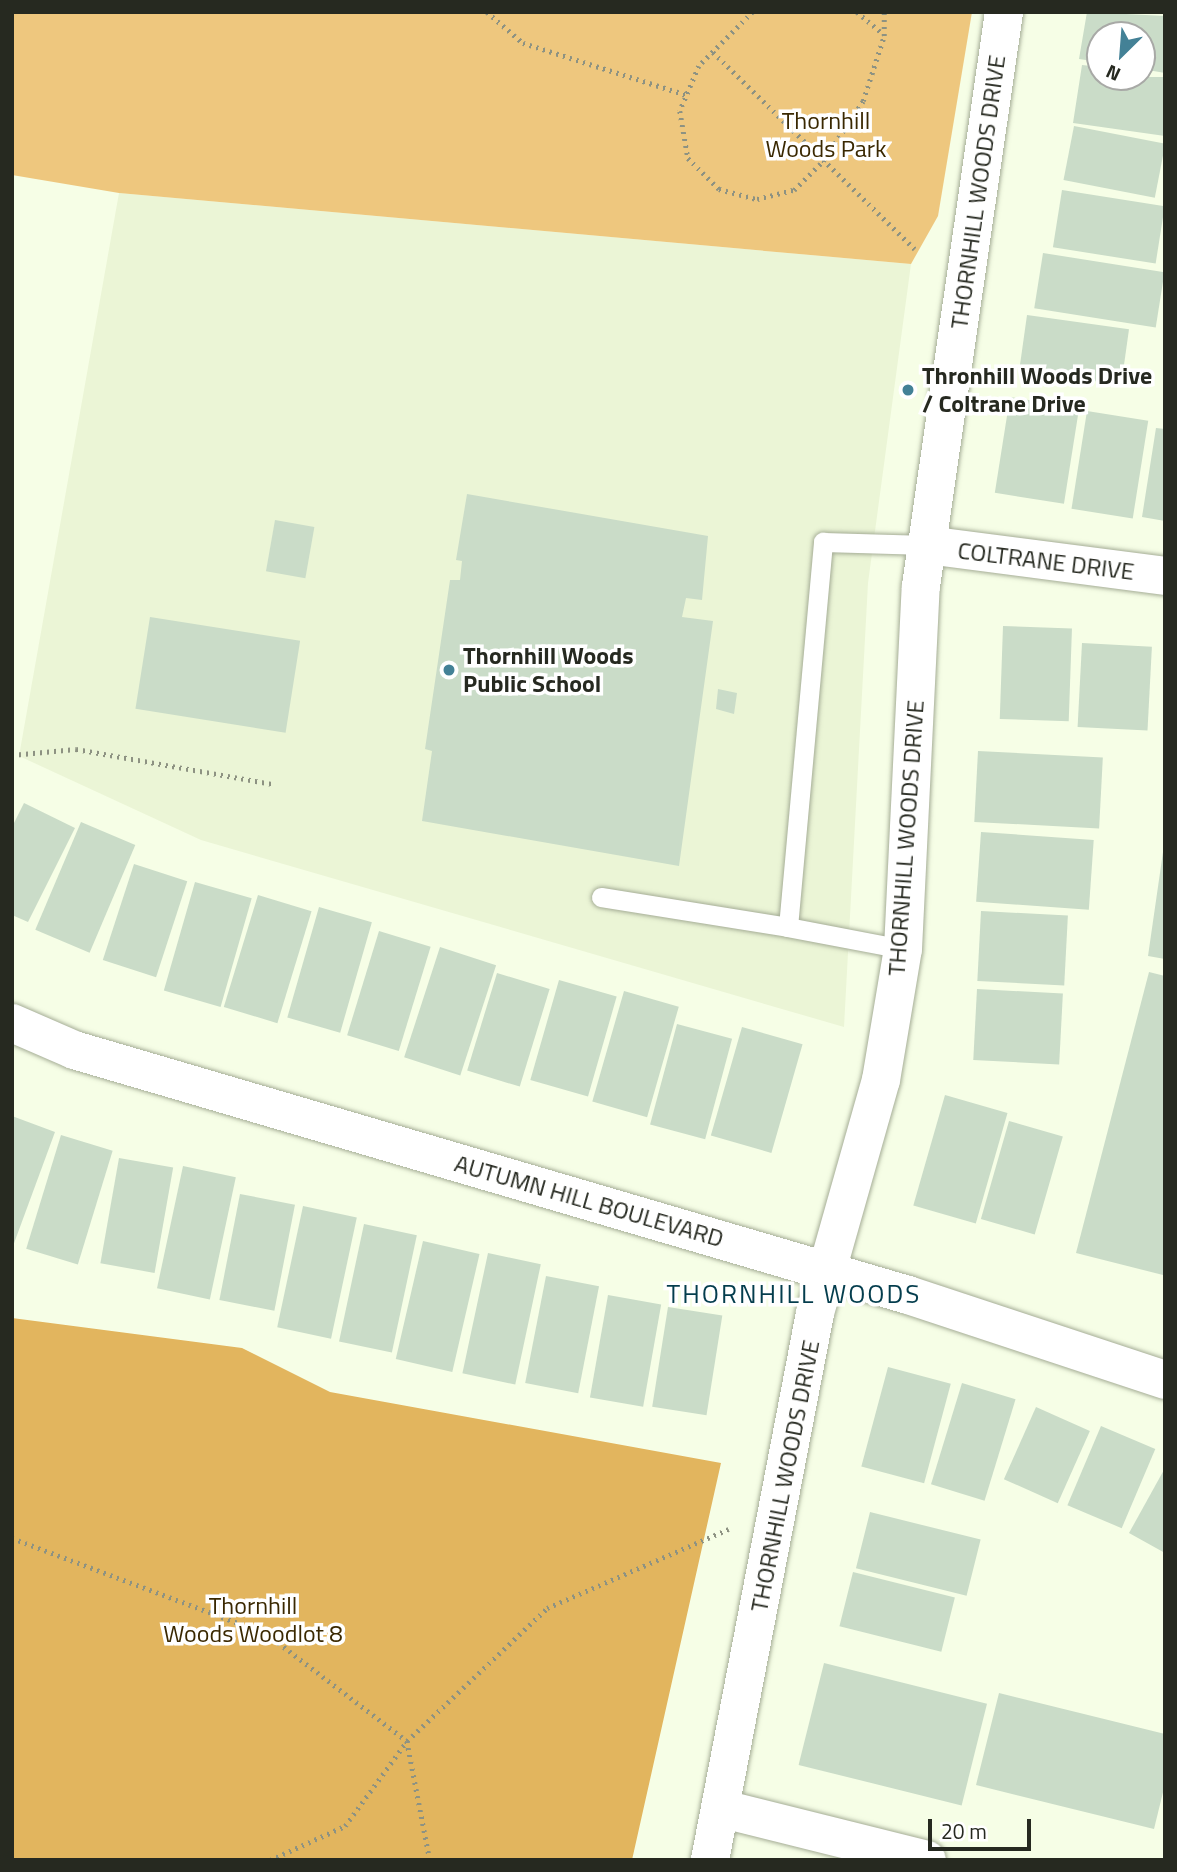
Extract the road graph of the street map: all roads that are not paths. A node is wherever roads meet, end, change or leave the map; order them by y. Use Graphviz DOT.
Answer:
graph roads {
  1 [pos="1004,12"];
  2 [pos="927,545"];
  3 [pos="1165,576"];
  4 [pos="601,897"];
  5 [pos="788,927"];
  6 [pos="902,949"];
  7 [pos="12,1023"];
  8 [pos="824,1272"];
  9 [pos="1165,1380"];
  10 [pos="723,1809"];
  11 [pos="710,1860"];
  12 [pos="927,1860"];
  1 -- 2 [label="street, THORNHILL WOODS DRIVE"];
  2 -- 3 [label="street, COLTRANE DRIVE"];
  2 -- 5 [label="lane"];
  2 -- 6 [label="street, THORNHILL WOODS DRIVE"];
  4 -- 5 [label="lane"];
  5 -- 6 [label="lane"];
  6 -- 8 [label="street, THORNHILL WOODS DRIVE"];
  7 -- 8 [label="street, AUTUMN HILL BOULEVARD"];
  8 -- 9 [label="street, AUTUMN HILL BOULEVARD"];
  8 -- 10 [label="street, THORNHILL WOODS DRIVE"];
  10 -- 11 [label="street, THORNHILL WOODS DRIVE"];
  10 -- 12 [label="street"];
}
